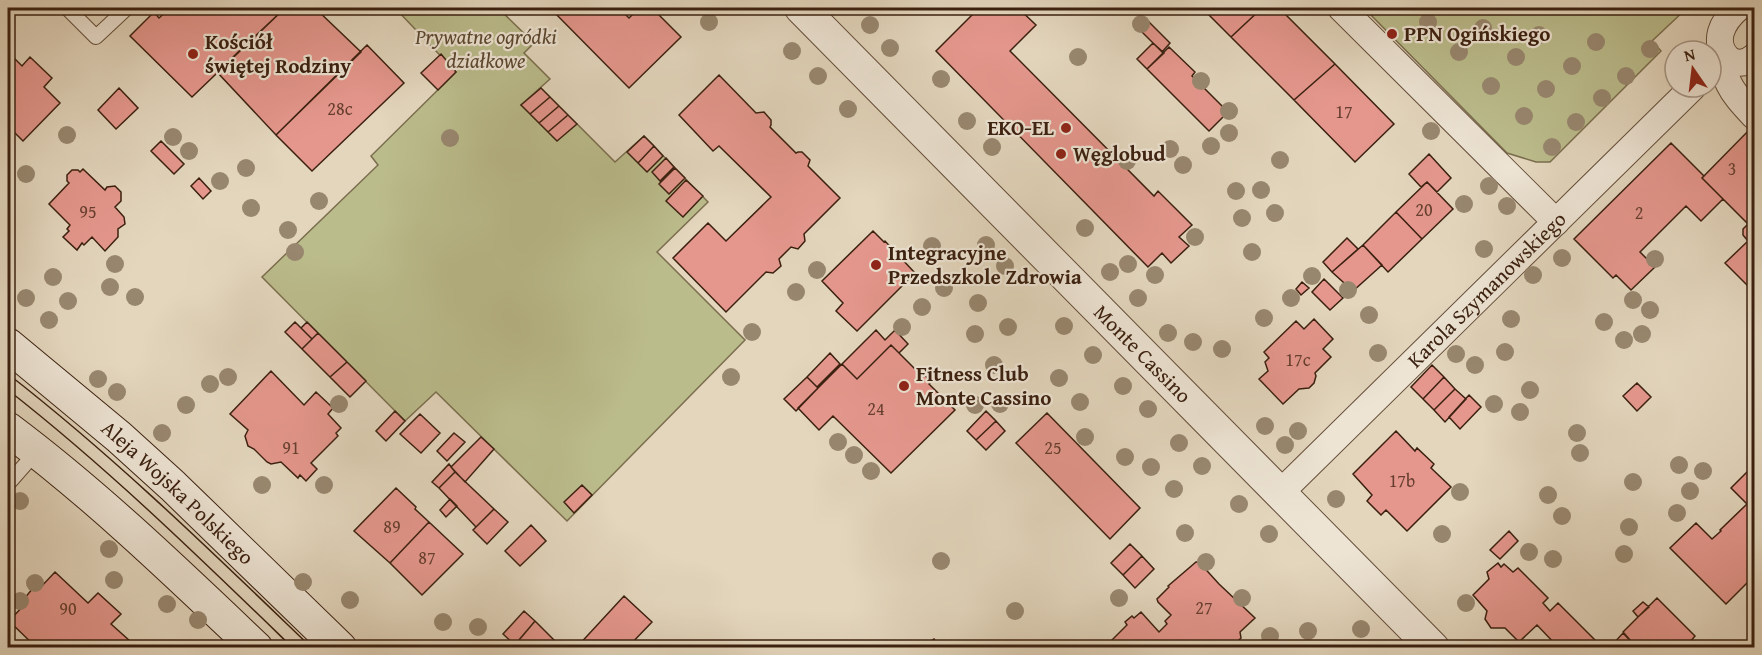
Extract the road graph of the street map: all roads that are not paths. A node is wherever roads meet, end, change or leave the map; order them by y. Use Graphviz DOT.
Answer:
graph roads {
  1 [pos="67,8"];
  2 [pos="127,8"];
  3 [pos="801,8"];
  4 [pos="1341,8"];
  5 [pos="1738,8"];
  6 [pos="1734,67"];
  7 [pos="1681,99"];
  8 [pos="1755,116"];
  9 [pos="1556,222"];
  10 [pos="15,355"];
  11 [pos="8,429"];
  12 [pos="37,451"];
  13 [pos="8,484"];
  14 [pos="1280,493"];
  15 [pos="256,648"];
  16 [pos="340,648"];
  17 [pos="1433,648"];
  1 -- 2 [label="lane"];
  3 -- 14 [label="street, Monte Cassino"];
  4 -- 9 [label="street"];
  5 -- 6 [label="street"];
  6 -- 8 [label="street"];
  7 -- 9 [label="street, Karola Szymanowskiego"];
  9 -- 14 [label="street, Karola Szymanowskiego"];
  10 -- 16 [label="main road, Aleja Wojska Polskiego"];
  11 -- 12 [label="main road"];
  12 -- 13 [label="lane"];
  12 -- 15 [label="main road"];
  14 -- 17 [label="street, Monte Cassino"];
}
